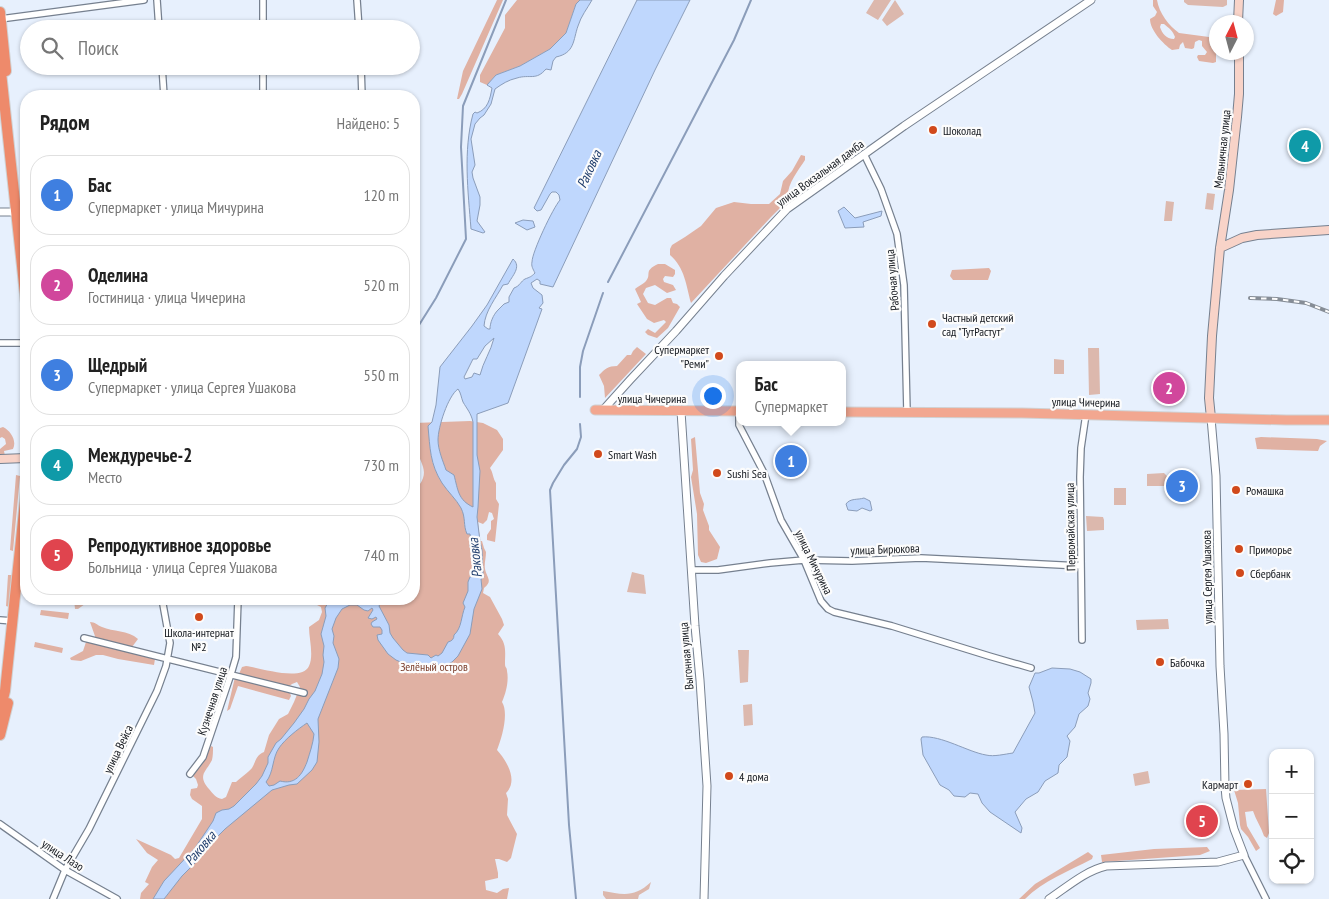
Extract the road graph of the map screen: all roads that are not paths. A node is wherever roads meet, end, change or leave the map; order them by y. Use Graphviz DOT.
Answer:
graph roads {
  1 [pos="144,0"];
  2 [pos="157,0"];
  3 [pos="263,0"];
  4 [pos="357,0"];
  5 [pos="1091,0"];
  6 [pos="1239,0"];
  7 [pos="0,12"];
  8 [pos="1238,15"];
  9 [pos="0,19"];
  10 [pos="158,20"];
  11 [pos="263,20"];
  12 [pos="358,20"];
  13 [pos="1239,60"];
  14 [pos="0,63"];
  15 [pos="163,75"];
  16 [pos="263,75"];
  17 [pos="361,75"];
  18 [pos="164,90"];
  19 [pos="263,90"];
  20 [pos="362,90"];
  21 [pos="2,101"];
  22 [pos="864,154"];
  23 [pos="20,193"];
  24 [pos="0,212"];
  25 [pos="16,212"];
  26 [pos="1329,230"];
  27 [pos="20,248"];
  28 [pos="1220,248"];
  29 [pos="0,343"];
  30 [pos="20,343"];
  31 [pos="599,410"];
  32 [pos="681,411"];
  33 [pos="736,411"];
  34 [pos="846,412"];
  35 [pos="907,412"];
  36 [pos="1086,414"];
  37 [pos="1211,418"];
  38 [pos="1329,420"];
  39 [pos="740,426"];
  40 [pos="20,458"];
  41 [pos="0,460"];
  42 [pos="20,552"];
  43 [pos="804,560"];
  44 [pos="1081,566"];
  45 [pos="691,570"];
  46 [pos="20,605"];
  47 [pos="163,605"];
  48 [pos="238,605"];
  49 [pos="0,620"];
  50 [pos="13,621"];
  51 [pos="84,638"];
  52 [pos="1082,640"];
  53 [pos="168,659"];
  54 [pos="1031,668"];
  55 [pos="232,674"];
  56 [pos="304,693"];
  57 [pos="0,711"];
  58 [pos="0,735"];
  59 [pos="190,774"];
  60 [pos="0,824"];
  61 [pos="1244,855"];
  62 [pos="65,870"];
  63 [pos="53,899"];
  64 [pos="116,899"];
  65 [pos="704,899"];
  66 [pos="1049,899"];
  67 [pos="1266,899"];
  1 -- 9 [label="street"];
  2 -- 10 [label="street"];
  3 -- 11 [label="street"];
  4 -- 12 [label="street"];
  5 -- 22 [label="street, улица Вокзальная дамба"];
  6 -- 8 [label="main road"];
  7 -- 9 [label="highway"];
  9 -- 23 [label="highway"];
  13 -- 28 [label="main road, Мельничная улица"];
  14 -- 21 [label="highway"];
  15 -- 18 [label="street"];
  16 -- 19 [label="street"];
  17 -- 20 [label="street"];
  21 -- 25 [label="highway"];
  22 -- 31 [label="street, улица Вокзальная дамба"];
  22 -- 35 [label="street, Рабочая улица"];
  24 -- 25 [label="street"];
  25 -- 27 [label="highway"];
  26 -- 28 [label="main road"];
  28 -- 37 [label="main road, улица Сергея Ушакова"];
  29 -- 30 [label="street"];
  31 -- 32 [label="main road, улица Чичерина"];
  32 -- 33 [label="main road, улица Чичерина"];
  32 -- 45 [label="street, Выгонная улица"];
  34 -- 35 [label="main road, улица Чичерина"];
  35 -- 36 [label="main road, улица Чичерина"];
  36 -- 37 [label="main road, улица Чичерина"];
  36 -- 44 [label="street, Первомайская улица"];
  37 -- 38 [label="main road, улица Чичерина"];
  37 -- 61 [label="street, улица Сергея Ушакова"];
  39 -- 43 [label="street, улица Мичурина"];
  40 -- 41 [label="main road"];
  42 -- 50 [label="highway"];
  43 -- 44 [label="street, улица Бирюкова"];
  43 -- 45 [label="street, улица Бирюкова"];
  43 -- 54 [label="street, улица Мичурина"];
  44 -- 52 [label="street, Первомайская улица"];
  45 -- 65 [label="street, Выгонная улица"];
  46 -- 58 [label="highway"];
  47 -- 53 [label="street, улица Вейса"];
  48 -- 55 [label="street, Кузнечная улица"];
  49 -- 50 [label="street"];
  50 -- 57 [label="highway"];
  51 -- 53 [label="street"];
  53 -- 55 [label="street"];
  53 -- 62 [label="street, улица Вейса"];
  55 -- 56 [label="street"];
  55 -- 59 [label="street, Кузнечная улица"];
  60 -- 62 [label="street, улица Лазо"];
  61 -- 66 [label="street"];
  61 -- 67 [label="street, улица Сергея Ушакова"];
  62 -- 63 [label="street, улица Вейса"];
  62 -- 64 [label="street, улица Лазо"];
}
